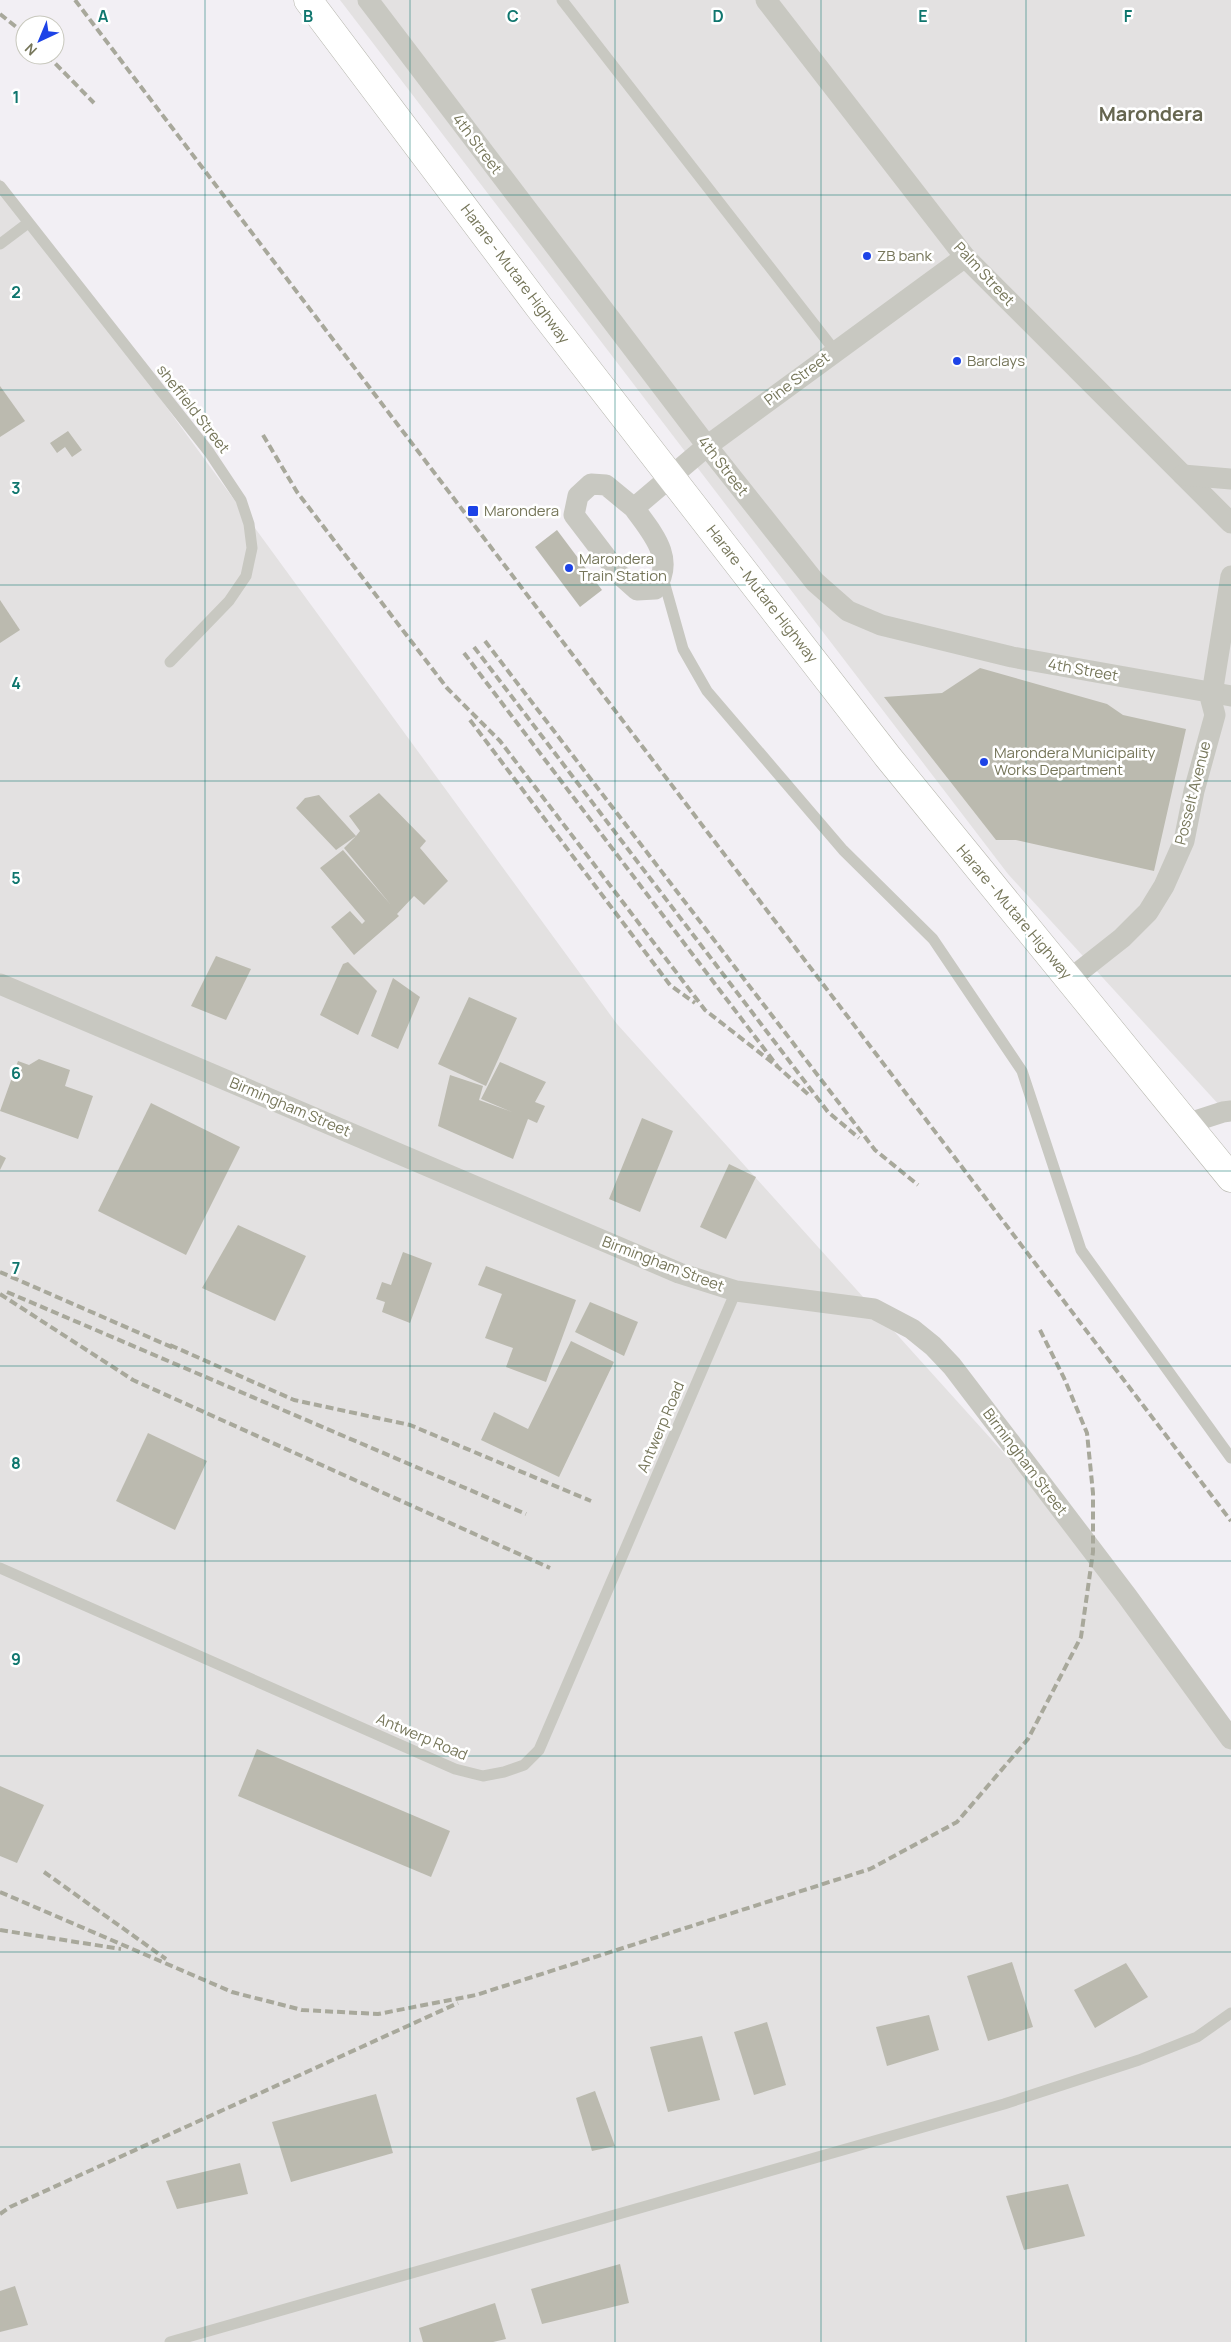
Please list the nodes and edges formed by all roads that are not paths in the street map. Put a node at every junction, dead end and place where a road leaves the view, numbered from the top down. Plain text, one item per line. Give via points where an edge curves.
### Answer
1 (308, 0) edge
2 (562, 0) edge
3 (371, 1) edge
4 (773, 5) edge
5 (0, 186) edge
6 (28, 223) junction
7 (0, 244) edge
8 (965, 257) junction
9 (835, 351) junction
10 (706, 446) junction
11 (670, 475) junction
12 (1183, 475) junction
13 (1231, 479) edge
14 (634, 508) junction
15 (1231, 524) edge
16 (1231, 576) edge
17 (662, 578) junction
18 (170, 662) dead end
19 (1225, 696) edge
20 (1070, 979) junction
21 (0, 984) edge
22 (1231, 1111) edge
23 (1186, 1124) junction
24 (1231, 1178) edge
25 (736, 1292) junction
26 (1231, 1458) edge
27 (0, 1568) edge
28 (1231, 1739) edge
29 (1231, 2013) edge
30 (170, 2342) edge

1 - 11 highway, Harare - Mutare Highway
2 - 9 lane
3 - 10 street, 4th Street
4 - 8 street, Palm Street
5 - 6 lane, sheffield Street
6 - 7 lane
6 - 18 lane, sheffield Street via 209,452 241,500 249,524 252,548 246,576 229,601
8 - 9 street, Pine Street
8 - 12 street, Palm Street
9 - 10 street, Pine Street
10 - 11 street, Pine Street
10 - 19 street, 4th Street via 816,582 848,611 881,625 1012,657
11 - 14 street, Pine Street
11 - 20 highway, Harare - Mutare Highway via 961,849
12 - 13 street
12 - 15 street, Palm Street
14 - 17 street via 654,536 664,558
14 - 17 street via 606,485 590,484 578,496 574,515 619,574 637,590 655,589
16 - 19 street
17 - 26 lane via 683,650 707,691 843,850 933,939 1022,1071 1081,1250
19 - 20 street, Posselt Avenue via 1222,710 1215,715 1184,841 1164,886 1148,912 1122,938
20 - 23 highway, Harare - Mutare Highway
21 - 25 street, Birmingham Street via 671,1270
22 - 23 street
23 - 24 highway, Harare - Mutare Highway
25 - 27 lane, Antwerp Road via 539,1750 524,1765 483,1776 455,1769
25 - 28 street, Birmingham Street via 874,1309 912,1329 933,1346 952,1366
29 - 30 lane via 1197,2037 1156,2054 1004,2104

